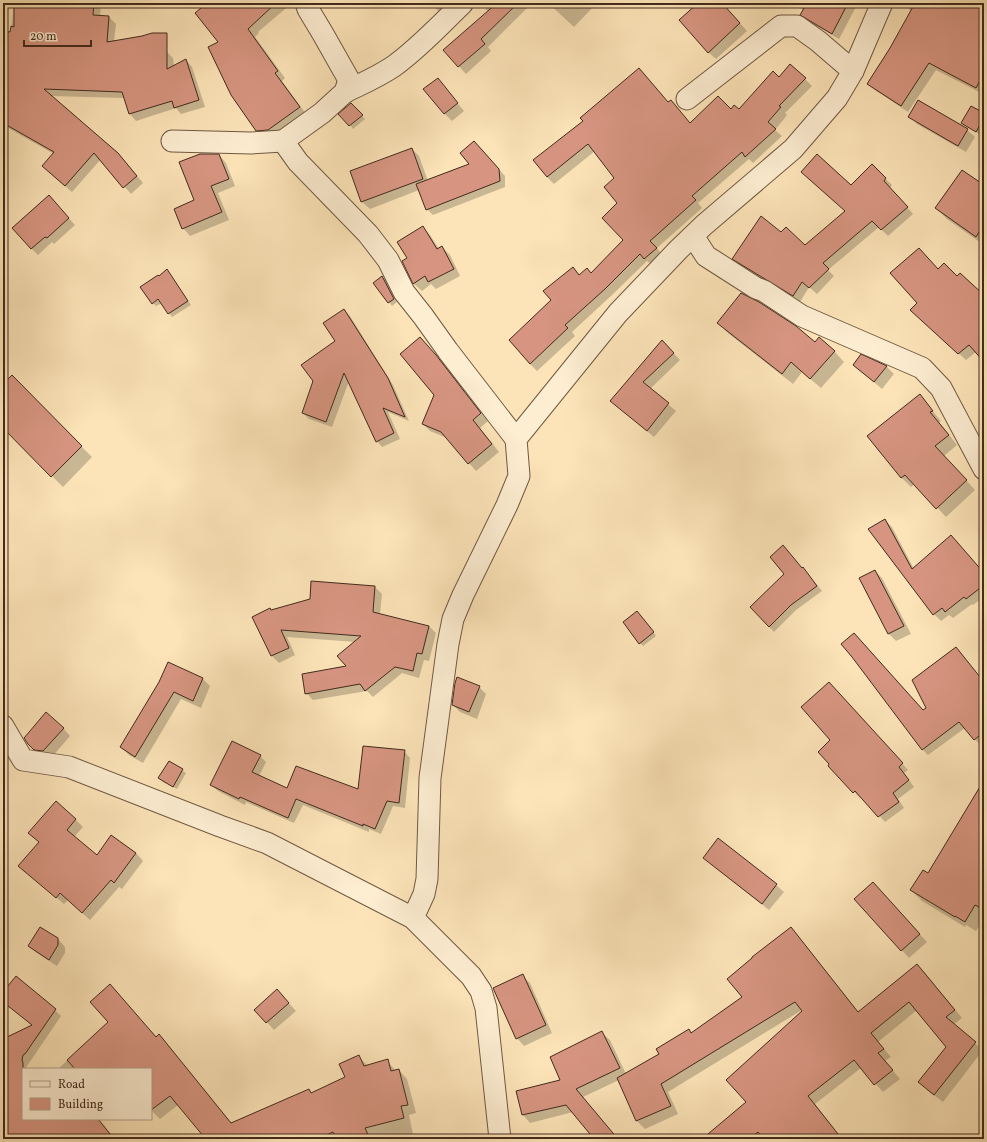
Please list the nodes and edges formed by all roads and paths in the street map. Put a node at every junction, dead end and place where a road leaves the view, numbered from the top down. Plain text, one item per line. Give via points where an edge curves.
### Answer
1 (306, 3) edge
2 (882, 3) edge
3 (462, 4) edge
4 (853, 71) junction
5 (344, 92) junction
6 (687, 99) dead end
7 (172, 141) dead end
8 (283, 141) junction
9 (693, 236) junction
10 (516, 439) junction
11 (984, 469) edge
12 (3, 726) edge
13 (413, 918) junction
14 (500, 1139) edge

1 - 5 street via 349,80
2 - 4 street
3 - 5 street via 393,66 373,79
4 - 6 street via 797,26 781,26
4 - 9 street via 837,98 793,149
5 - 8 street via 322,113
7 - 8 street
8 - 10 street via 298,162 368,234 388,260 404,292
9 - 10 street via 618,313
9 - 11 street via 706,256 802,316 922,368 941,388
10 - 13 street via 519,476 463,595 448,644 430,778 427,879 424,894
12 - 13 street via 23,760 69,767 267,843
13 - 14 street via 471,976 481,991 486,1008

